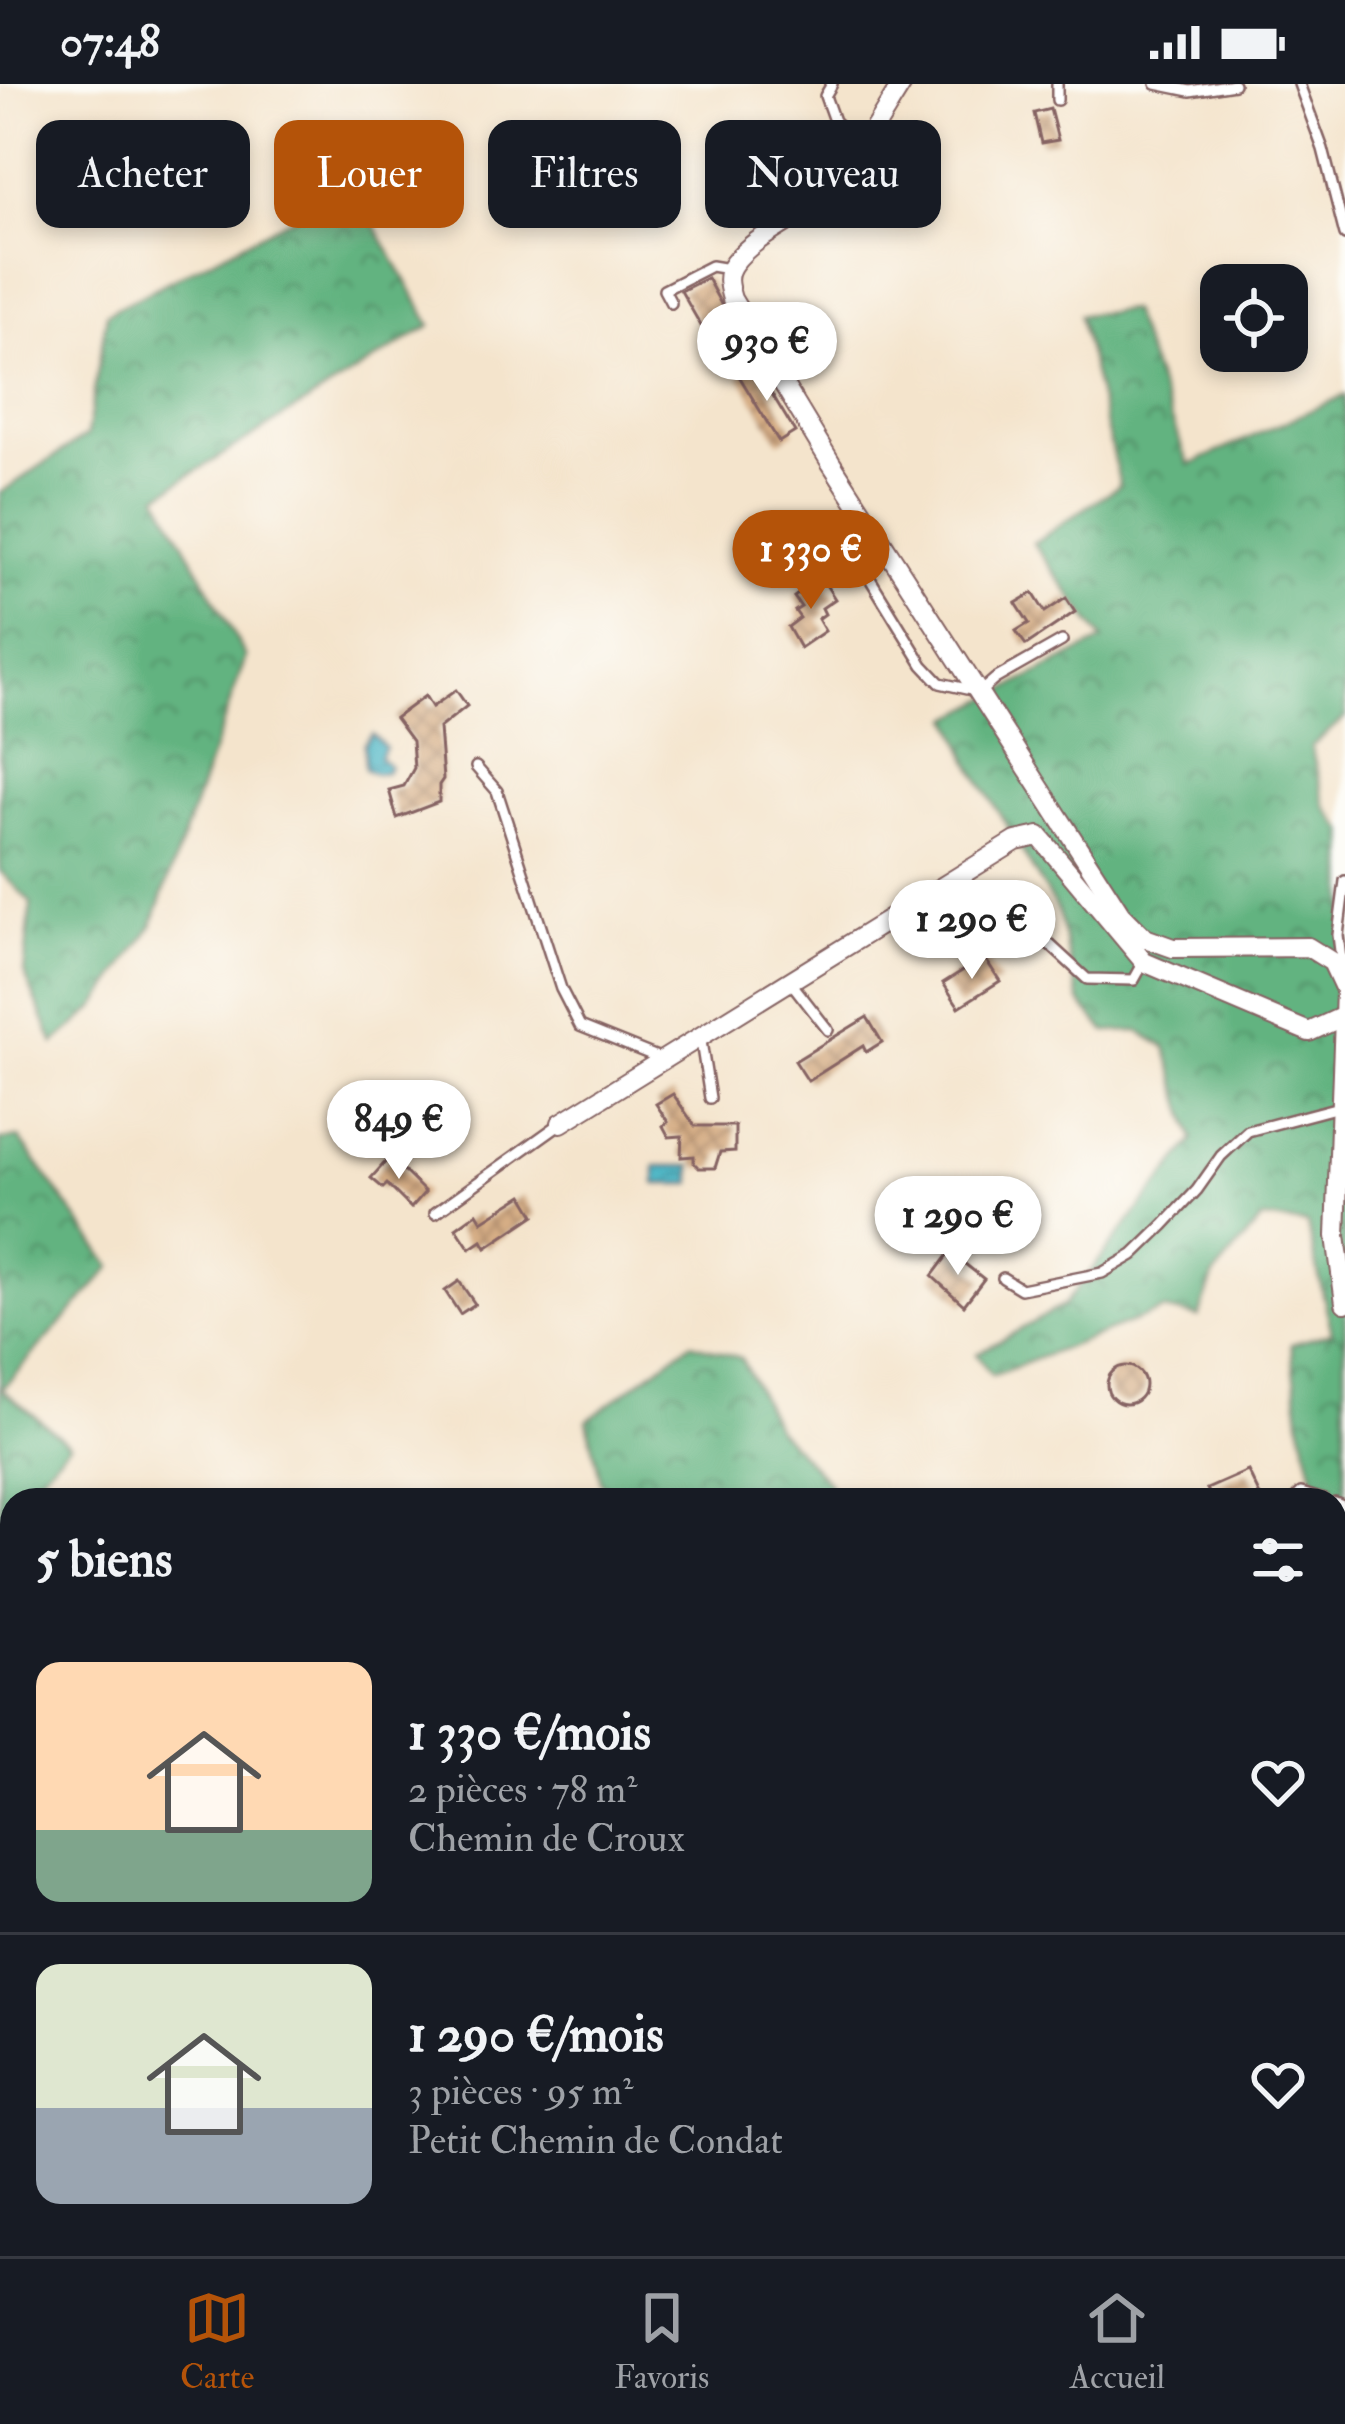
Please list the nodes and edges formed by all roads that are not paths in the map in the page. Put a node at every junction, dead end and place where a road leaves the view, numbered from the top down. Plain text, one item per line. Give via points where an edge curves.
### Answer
1 (832, 84) edge
2 (902, 84) edge
3 (1057, 84) edge
4 (1156, 84) edge
5 (1228, 84) edge
6 (1299, 84) edge
7 (1057, 100) dead end
8 (834, 120) edge
9 (880, 120) edge
10 (778, 228) edge
11 (1345, 236) edge
12 (729, 268) junction
13 (671, 303) dead end
14 (842, 569) dead end
15 (1062, 641) dead end
16 (980, 692) junction
17 (476, 767) dead end
18 (1345, 880) edge
19 (1049, 944) dead end
20 (1144, 962) junction
21 (789, 980) junction
22 (1345, 990) edge
23 (1344, 1016) edge
24 (828, 1030) dead end
25 (700, 1035) junction
26 (662, 1059) junction
27 (710, 1098) dead end
28 (1343, 1107) edge
29 (561, 1123) joint
30 (435, 1213) dead end
31 (1003, 1278) dead end
32 (1345, 1303) edge

1 - 8 lane via 825,96
2 - 9 street
3 - 7 lane
4 - 5 lane via 1190,91
6 - 11 lane
10 - 12 street
12 - 13 lane via 711,266 664,290
12 - 16 street via 732,299
14 - 16 lane via 858,560 940,683
15 - 16 lane
16 - 22 street via 1110,898 1144,938 1173,948 1308,947 1332,962
17 - 26 lane via 497,791 580,1026
18 - 22 lane via 1338,935
19 - 20 lane via 1087,979 1134,980
20 - 21 street via 1040,836 1016,841
20 - 23 street via 1309,1032
21 - 24 lane
21 - 25 street
22 - 23 street
23 - 28 street
25 - 26 street
25 - 27 lane
26 - 29 street
28 - 31 lane via 1248,1131 1164,1225 1102,1273 1021,1289
28 - 32 street via 1336,1236
29 - 30 lane

